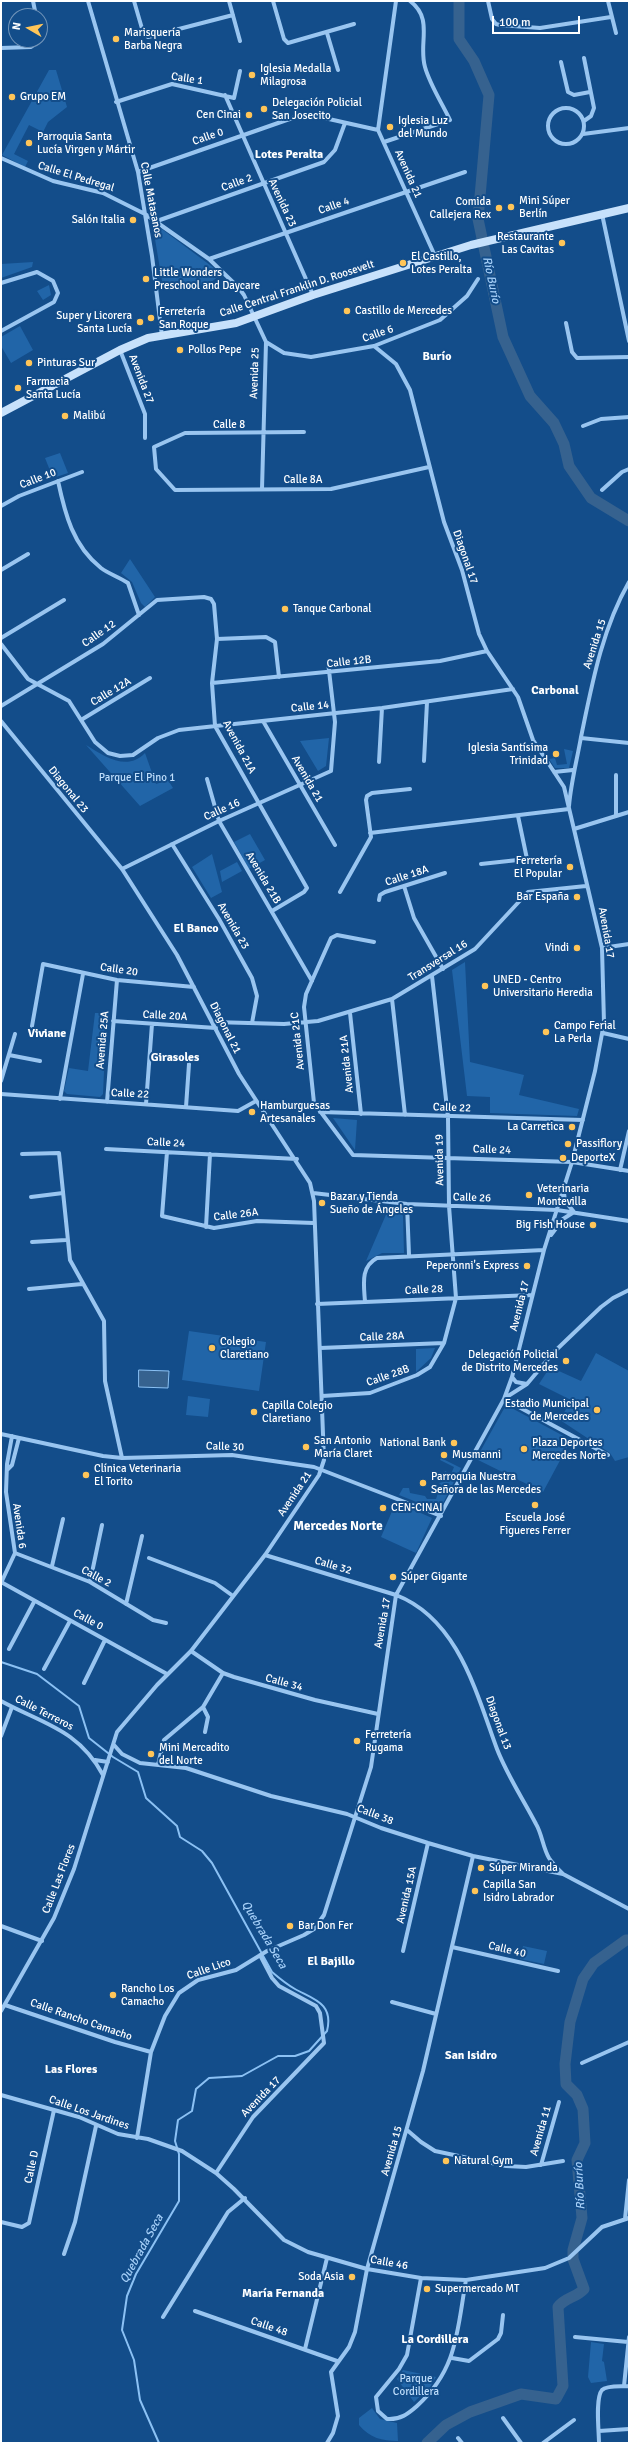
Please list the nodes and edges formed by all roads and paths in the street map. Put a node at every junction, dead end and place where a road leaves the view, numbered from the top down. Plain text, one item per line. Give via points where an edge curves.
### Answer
1 (88, 1) edge
2 (134, 1) edge
3 (229, 1) edge
4 (275, 1) edge
5 (396, 1) edge
6 (410, 1) edge
7 (488, 1) edge
8 (608, 1) edge
9 (233, 15) junction
10 (611, 17) junction
11 (354, 24) dead end
12 (327, 33) junction
13 (616, 33) dead end
14 (240, 41) dead end
15 (584, 58) dead end
16 (561, 62) dead end
17 (338, 70) dead end
18 (240, 71) dead end
19 (590, 92) junction
20 (225, 95) junction
21 (116, 102) junction
22 (584, 121) junction
23 (345, 123) junction
24 (629, 128) edge
25 (378, 130) junction
26 (583, 134) junction
27 (242, 135) junction
28 (384, 142) junction
29 (1, 158) edge
30 (138, 172) junction
31 (465, 172) dead end
32 (262, 184) junction
33 (406, 191) junction
34 (629, 208) edge
35 (145, 214) junction
36 (602, 214) junction
37 (157, 221) junction
38 (285, 232) junction
39 (435, 256) junction
40 (209, 259) junction
41 (478, 279) dead end
42 (1, 283) edge
43 (313, 295) junction
44 (253, 317) junction
45 (566, 323) dead end
46 (1, 331) edge
47 (162, 336) junction
48 (629, 341) edge
49 (266, 342) junction
50 (374, 346) junction
51 (120, 350) junction
52 (629, 357) edge
53 (1, 413) edge
54 (629, 417) edge
55 (583, 426) dead end
56 (304, 432) dead end
57 (262, 434) junction
58 (145, 438) dead end
59 (429, 467) junction
60 (629, 468) edge
61 (82, 472) dead end
62 (58, 481) junction
63 (262, 489) junction
64 (175, 490) joint
65 (602, 490) dead end
66 (1, 506) edge
67 (28, 554) dead end
68 (1, 570) edge
69 (629, 582) edge
70 (211, 599) joint
71 (64, 600) dead end
72 (139, 615) junction
73 (1, 638) edge
74 (217, 639) junction
75 (1, 644) edge
76 (487, 651) junction
77 (328, 662) dead end
78 (329, 673) junction
79 (279, 677) junction
80 (150, 678) dead end
81 (212, 683) junction
82 (36, 685) junction
83 (513, 689) junction
84 (427, 702) junction
85 (1, 706) edge
86 (382, 708) junction
87 (334, 714) junction
88 (81, 720) junction
89 (1, 721) edge
90 (263, 721) junction
91 (215, 726) junction
92 (581, 738) junction
93 (629, 743) edge
94 (424, 761) dead end
95 (379, 762) dead end
96 (573, 770) junction
97 (554, 772) junction
98 (616, 775) dead end
99 (207, 779) dead end
100 (300, 785) junction
101 (410, 789) dead end
102 (260, 804) junction
103 (569, 809) junction
104 (629, 812) edge
105 (518, 816) junction
106 (616, 816) junction
107 (219, 821) junction
108 (574, 829) junction
109 (370, 833) junction
110 (172, 844) junction
111 (335, 845) dead end
112 (481, 864) dead end
113 (122, 869) junction
114 (445, 873) dead end
115 (404, 886) junction
116 (586, 886) junction
117 (340, 892) dead end
118 (379, 900) dead end
119 (272, 911) junction
120 (374, 942) dead end
121 (629, 944) edge
122 (602, 948) junction
123 (443, 969) junction
124 (83, 974) junction
125 (432, 976) junction
126 (117, 980) junction
127 (312, 981) junction
128 (194, 987) junction
129 (392, 1000) junction
130 (350, 1013) junction
131 (113, 1021) junction
132 (213, 1022) junction
133 (305, 1022) junction
134 (252, 1023) junction
135 (152, 1024) junction
136 (32, 1026) dead end
137 (216, 1028) junction
138 (603, 1033) junction
139 (15, 1034) dead end
140 (629, 1039) edge
141 (9, 1055) junction
142 (40, 1062) dead end
143 (189, 1064) dead end
144 (1, 1081) edge
145 (1, 1094) edge
146 (60, 1099) junction
147 (107, 1102) junction
148 (256, 1102) junction
149 (146, 1104) junction
150 (186, 1107) junction
151 (320, 1112) junction
152 (361, 1114) junction
153 (405, 1115) junction
154 (448, 1117) junction
155 (583, 1120) junction
156 (629, 1131) edge
157 (106, 1149) dead end
158 (167, 1152) junction
159 (22, 1154) dead end
160 (210, 1154) junction
161 (353, 1155) joint
162 (448, 1157) junction
163 (297, 1159) junction
164 (572, 1162) junction
165 (620, 1170) junction
166 (629, 1171) edge
167 (565, 1186) junction
168 (63, 1193) junction
169 (313, 1193) junction
170 (31, 1197) dead end
171 (407, 1204) junction
172 (449, 1206) junction
173 (557, 1210) junction
174 (574, 1212) junction
175 (629, 1221) edge
176 (314, 1223) junction
177 (206, 1227) junction
178 (66, 1240) junction
179 (548, 1240) junction
180 (32, 1242) dead end
181 (544, 1250) junction
182 (452, 1254) junction
183 (409, 1255) junction
184 (82, 1284) junction
185 (29, 1289) dead end
186 (629, 1290) edge
187 (532, 1295) junction
188 (456, 1298) junction
189 (365, 1302) junction
190 (317, 1304) junction
191 (444, 1343) junction
192 (320, 1348) junction
193 (512, 1377) junction
194 (526, 1384) junction
195 (322, 1396) junction
196 (504, 1399) junction
197 (1, 1434) edge
198 (12, 1436) junction
199 (18, 1438) junction
200 (608, 1455) dead end
201 (122, 1458) junction
202 (322, 1469) junction
203 (7, 1470) junction
204 (441, 1516) junction
205 (62, 1520) dead end
206 (102, 1525) dead end
207 (142, 1536) dead end
208 (15, 1553) junction
209 (265, 1555) junction
210 (149, 1558) dead end
211 (52, 1566) junction
212 (1, 1582) edge
213 (90, 1582) junction
214 (396, 1595) junction
215 (233, 1596) junction
216 (34, 1602) junction
217 (126, 1604) junction
218 (70, 1621) junction
219 (166, 1623) dead end
220 (105, 1640) junction
221 (9, 1649) dead end
222 (191, 1651) junction
223 (44, 1668) dead end
224 (223, 1673) junction
225 (166, 1674) junction
226 (84, 1683) dead end
227 (1, 1701) edge
228 (12, 1707) junction
229 (203, 1707) junction
230 (378, 1714) junction
231 (204, 1732) dead end
232 (1, 1736) edge
233 (113, 1747) junction
234 (95, 1760) junction
235 (108, 1760) junction
236 (158, 1765) junction
237 (103, 1775) junction
238 (355, 1818) junction
239 (428, 1843) junction
240 (473, 1856) junction
241 (563, 1874) junction
242 (629, 1909) edge
243 (1, 1926) edge
244 (42, 1941) junction
245 (452, 1947) junction
246 (267, 1951) joint
247 (403, 1951) dead end
248 (260, 1955) junction
249 (558, 1971) dead end
250 (392, 2002) dead end
251 (5, 2005) junction
252 (1, 2011) edge
253 (436, 2014) junction
254 (629, 2042) edge
255 (151, 2052) junction
256 (582, 2063) dead end
257 (1, 2095) edge
258 (559, 2102) dead end
259 (54, 2110) junction
260 (96, 2126) junction
261 (407, 2130) junction
262 (137, 2138) junction
263 (170, 2146) joint
264 (563, 2161) dead end
265 (541, 2165) junction
266 (216, 2173) junction
267 (629, 2180) edge
268 (245, 2198) junction
269 (627, 2218) edge
270 (1, 2222) edge
271 (64, 2254) dead end
272 (327, 2258) junction
273 (367, 2269) junction
274 (421, 2278) junction
275 (466, 2280) junction
276 (196, 2310) dead end
277 (504, 2315) dead end
278 (163, 2317) dead end
279 (575, 2337) dead end
280 (629, 2337) edge
281 (628, 2342) edge
282 (305, 2349) junction
283 (452, 2358) junction
284 (337, 2361) junction
285 (624, 2386) junction
286 (629, 2386) edge
287 (502, 2418) dead end
288 (574, 2420) dead end
289 (629, 2429) edge
290 (599, 2431) junction
291 (554, 2436) junction
292 (458, 2438) dead end
293 (327, 2443) edge
294 (462, 2443) edge
295 (521, 2443) edge
296 (543, 2443) edge
297 (555, 2443) edge
298 (599, 2443) edge

1 - 21 street, Calle Matasanos
2 - 9 street via 143,32 148,38
3 - 9 street
4 - 12 street via 286,42 292,44
5 - 25 street
6 - 28 street via 418,9 425,24 423,56 426,71 450,120
7 - 10 street via 492,19 500,25 540,28
8 - 10 street
9 - 14 street
10 - 13 street
11 - 12 street
12 - 17 street
15 - 19 street
16 - 19 street via 568,92 574,96
18 - 20 street, Calle 1 via 234,98
19 - 22 street via 594,108 591,116
20 - 21 street, Calle 1 via 172,84
20 - 27 street, Avenida 23
21 - 30 street, Calle Matasanos
22 - 26 street
22 - 26 street via 581,115 569,108 556,111 548,122 550,136 561,144 575,143
23 - 25 street, Calle 0
23 - 27 street, Calle 0 via 305,114
23 - 32 street, Calle 2 via 335,150 324,162
24 - 26 street
25 - 28 street, Avenida 21
27 - 30 street, Calle 0
27 - 32 street, Avenida 23
28 - 33 street, Avenida 21
29 - 35 street, Calle El Pedregal via 53,181 104,193
30 - 35 street, Calle Matasanos
31 - 33 street, Calle 4
32 - 37 street, Calle 2
32 - 38 street, Avenida 23
33 - 38 street, Calle 4
33 - 39 street, Avenida 21
34 - 36 main road
35 - 37 street, Avenida 25
35 - 47 street, Calle Matasanos
36 - 39 main road, Calle Central Franklin D. Roosevelt via 492,239
36 - 48 street
37 - 40 street, Avenida 25
38 - 40 street, Calle 4
38 - 43 street, Avenida 23
39 - 43 main road, Calle Central Franklin D. Roosevelt
40 - 44 street, Avenida 25 via 238,287
41 - 50 street, Calle 6 via 467,296 440,320
42 - 46 street via 31,273 43,274 57,287 56,298
43 - 44 main road, Calle Central Franklin D. Roosevelt
44 - 47 main road, Calle Central Franklin D. Roosevelt via 236,323
44 - 49 street, Avenida 25
45 - 52 street via 572,352 577,358
47 - 51 main road, Calle Central Franklin D. Roosevelt via 148,338
49 - 50 street, Calle 6 via 284,353 311,357
49 - 57 street, Avenida 25
50 - 59 street, Diagonal 17 via 396,364 410,390
51 - 53 main road, Calle Central Franklin D. Roosevelt
51 - 58 street, Avenida 27 via 144,414
54 - 55 street via 601,419
56 - 57 street, Calle 8
57 - 63 street, Avenida 25
57 - 64 street, Calle 8 via 185,434 156,445 153,449 156,469
59 - 63 street, Calle 8A via 331,489
59 - 76 street, Diagonal 17 via 445,526 462,570 479,634
60 - 65 street
61 - 62 street, Calle 10
62 - 66 street, Calle 10
62 - 72 street via 66,517 77,539 95,563 128,583
63 - 64 street, Calle 8A
67 - 68 street
69 - 92 street, Avenida 15 via 620,597 596,666
70 - 72 street, Calle 12 via 204,597 157,600
70 - 74 street, Avenida 21A via 214,604
71 - 73 street
72 - 82 street, Calle 12 via 103,644
74 - 79 street via 272,639 275,642
74 - 81 street, Avenida 21A
75 - 82 street via 28,679
76 - 78 street, Calle 12B via 440,662
76 - 83 street, Diagonal 17
77 - 78 street
78 - 79 street, Calle 12B
78 - 87 street
79 - 81 street, Calle 12B
80 - 88 street, Calle 12A
81 - 91 street, Avenida 21A
82 - 85 street, Calle 12
82 - 88 street via 69,701
83 - 84 street, Calle 14
83 - 97 street, Diagonal 17 via 522,705 533,740
84 - 86 street, Calle 14
84 - 94 street
86 - 87 street, Calle 14
86 - 95 street
87 - 90 street, Calle 14
87 - 100 street, Calle 16 via 331,771
88 - 91 street, Calle 14 via 102,749 114,755 133,755 169,733
89 - 113 street, Diagonal 23
90 - 91 street, Calle 14
90 - 100 street, Avenida 21
91 - 102 street, Avenida 21A
92 - 93 street
92 - 96 street, Avenida 15
96 - 97 street
96 - 103 street, Avenida 15
97 - 103 street, Avenida 17 via 564,787
98 - 106 street
99 - 107 street, Avenida 21B
100 - 102 street, Calle 16
100 - 111 street, Avenida 21
101 - 109 street via 372,793 367,796
102 - 107 street, Calle 16
102 - 119 street, Avenida 21A via 306,888 304,892
103 - 105 street
103 - 108 street, Avenida 17
104 - 106 street
105 - 109 street
105 - 112 street via 527,859
106 - 108 street
107 - 110 street, Calle 16
107 - 119 street, Avenida 21B
108 - 116 street, Avenida 17
109 - 117 street via 371,837
110 - 113 street, Calle 16
110 - 134 street, Avenida 23 via 252,978 256,996
113 - 128 street, Diagonal 21 via 177,955
114 - 115 street, Calle 18A
115 - 118 street, Calle 18A via 385,892 380,895
115 - 123 street via 414,918
116 - 122 street, Avenida 17
116 - 123 street, Transversal 16 via 528,892 475,949
119 - 127 street, Avenida 21B
120 - 127 street, Avenida 21C via 337,935 331,938
121 - 122 street
122 - 138 street, Avenida 17
123 - 125 street, Transversal 16
124 - 126 street, Calle 20
124 - 136 street, Calle 20 via 43,964
124 - 146 street
125 - 129 street, Transversal 16
125 - 154 street, Avenida 19
126 - 128 street, Calle 20
126 - 131 street, Avenida 25A
127 - 133 street, Avenida 21C via 306,994
128 - 132 street, Diagonal 21
129 - 130 street, Transversal 16
129 - 153 street
130 - 133 street, Transversal 16
130 - 152 street, Avenida 21A
131 - 135 street, Calle 20A
131 - 147 street, Avenida 25A
132 - 134 street
132 - 137 street, Diagonal 21
133 - 134 street
133 - 151 street, Avenida 21C via 314,1103
135 - 137 street, Calle 20A
135 - 149 street
137 - 148 street, Diagonal 21
138 - 140 street
138 - 155 street, Avenida 17
139 - 141 street
141 - 142 street
141 - 144 street
143 - 150 street
145 - 146 street, Calle 22
146 - 147 street, Calle 22
147 - 149 street, Calle 22
148 - 150 street, Calle 22 via 238,1111
148 - 163 street, Diagonal 21
149 - 150 street, Calle 22
151 - 152 street, Calle 22
151 - 161 street, Avenida 21C
152 - 153 street, Calle 22
153 - 154 street, Calle 22
154 - 155 street, Calle 22
154 - 162 street, Avenida 19
155 - 164 street, Avenida 17
156 - 165 street
157 - 158 street, Calle 24
158 - 160 street, Calle 24
158 - 177 street, Calle 26A via 162,1216
159 - 168 street via 59,1153
160 - 163 street, Calle 24
160 - 177 street
161 - 162 street, Calle 24
162 - 164 street, Calle 24
162 - 172 street, Avenida 19
163 - 169 street, Diagonal 21
164 - 165 street, Calle 24
164 - 167 street, Avenida 17
165 - 166 street, Calle 24
167 - 173 street, Avenida 17
167 - 174 street via 565,1201
168 - 170 street
168 - 178 street
169 - 171 street, Calle 26
169 - 176 street, Avenida 21
171 - 172 street, Calle 26
171 - 183 street
172 - 173 street, Calle 26
172 - 182 street, Avenida 19
173 - 174 street, Calle 26
173 - 179 street, Avenida 17
174 - 175 street, Calle 26
174 - 179 street via 558,1224
176 - 177 street, Calle 26A via 257,1221 242,1222 221,1229
176 - 190 street, Avenida 21
178 - 180 street
178 - 184 street via 70,1260
179 - 181 street, Avenida 17
181 - 182 street
181 - 187 street, Avenida 17
182 - 183 street
182 - 188 street, Avenida 19
183 - 189 street via 386,1256 371,1261 364,1272
184 - 185 street
184 - 201 street via 104,1321 105,1381
186 - 194 street via 613,1298 590,1317
187 - 188 street, Calle 28
187 - 193 street, Avenida 17
188 - 189 street, Calle 28
188 - 191 street, Avenida 19
189 - 190 street, Calle 28
190 - 192 street, Avenida 21
191 - 192 street, Calle 28A
191 - 195 street, Calle 28B via 430,1367 417,1375 370,1393
192 - 195 street, Avenida 21
193 - 194 street via 516,1382
193 - 196 street, Avenida 17
194 - 196 street
195 - 202 street, Avenida 21
196 - 200 street
196 - 204 street, Avenida 17
197 - 198 street, Calle 30
198 - 199 street, Calle 30
198 - 203 street, Avenida 6
199 - 201 street, Calle 30
199 - 203 street, Avenida 6 via 12,1465
201 - 202 street, Calle 30 via 232,1455
202 - 204 street, Calle 30
202 - 209 street, Avenida 21
203 - 208 street, Avenida 6 via 6,1492
204 - 214 street, Avenida 17
205 - 211 street
206 - 213 street
207 - 217 street
208 - 211 street, Calle 2
208 - 212 street, Avenida 6
209 - 214 street, Calle 32
209 - 215 street, Avenida 21
210 - 215 street via 215,1583
211 - 213 street, Calle 2
212 - 216 street, Calle 0
213 - 217 street, Calle 2
214 - 230 street, Avenida 17
214 - 241 street, Diagonal 13 via 412,1601 432,1617 466,1668 481,1701 497,1750 537,1825 549,1857
215 - 222 street, Avenida 21
216 - 218 street, Calle 0
216 - 221 street
217 - 219 street, Calle 2 via 153,1620
218 - 220 street, Calle 0
218 - 223 street
220 - 225 street, Calle 0
220 - 226 street
222 - 224 street, Calle 34
222 - 225 street, Avenida 21
224 - 229 street
224 - 230 street, Calle 34 via 282,1692
225 - 233 street, Avenida 21 via 122,1726
227 - 228 street, Calle Terreros
228 - 232 street
228 - 234 street, Calle Terreros via 69,1734
229 - 231 street via 208,1717
229 - 236 street via 164,1740
230 - 238 street, Avenida 17 via 372,1768
233 - 235 street, Calle Las Flores
233 - 236 street, Calle 38 via 140,1763
234 - 235 street
234 - 237 street, Calle Terreros
235 - 237 street, Calle Las Flores
236 - 238 street, Calle 38 via 186,1768 264,1794
237 - 244 street, Calle Las Flores via 74,1869
238 - 239 street, Calle 38
238 - 246 street, Avenida 17 via 330,1902 319,1924 304,1935
239 - 240 street, Calle 38
239 - 247 street, Avenida 15A
240 - 241 street, Calle 38
240 - 245 street, Avenida 15
241 - 242 street, Calle 38
243 - 244 street
244 - 251 street, Calle Las Flores
245 - 249 street, Calle 40
245 - 253 street, Avenida 15
246 - 248 street, Calle Lico
248 - 255 street, Calle Lico via 236,1970 215,1974 186,1986 165,2016
248 - 266 street, Avenida 17 via 279,1986 316,2006 320,2012 324,2043 253,2117
250 - 253 street
251 - 252 street, Calle Las Flores
251 - 255 street, Calle Rancho Camacho
253 - 261 street, Avenida 15
254 - 256 street
255 - 262 street, Calle Lico
257 - 259 street, Calle Los Jardines
258 - 265 street, Avenida 11
259 - 260 street, Calle Los Jardines via 79,2117
259 - 270 street, Calle D via 26,2226
260 - 262 street, Calle Los Jardines
260 - 271 street
261 - 265 street via 435,2151 506,2166
261 - 273 street, Avenida 15
262 - 263 street, Calle Los Jardines
263 - 266 street, Calle 46
264 - 265 street
266 - 268 street, Calle 46
267 - 269 street
268 - 272 street, Calle 46 via 284,2240
268 - 278 street via 228,2212
269 - 275 street, Calle 46 via 602,2227 569,2258 545,2268
272 - 273 street, Calle 46
272 - 282 street
273 - 274 street, Calle 46
273 - 284 street, Avenida 15 via 355,2332 349,2346
274 - 275 street, Calle 46
274 - 283 street via 407,2355 376,2398 378,2411 388,2419 402,2417 428,2396
275 - 283 street
276 - 282 street, Calle 48
277 - 283 street via 498,2339 469,2361
279 - 281 street
280 - 281 street
281 - 285 street
282 - 284 street, Calle 48
284 - 293 street, Avenida 15 via 330,2376 338,2416
285 - 286 street
285 - 290 street via 602,2390 598,2399
287 - 295 street
288 - 291 street
289 - 290 street
290 - 298 street
291 - 296 street
291 - 297 street
292 - 294 street

